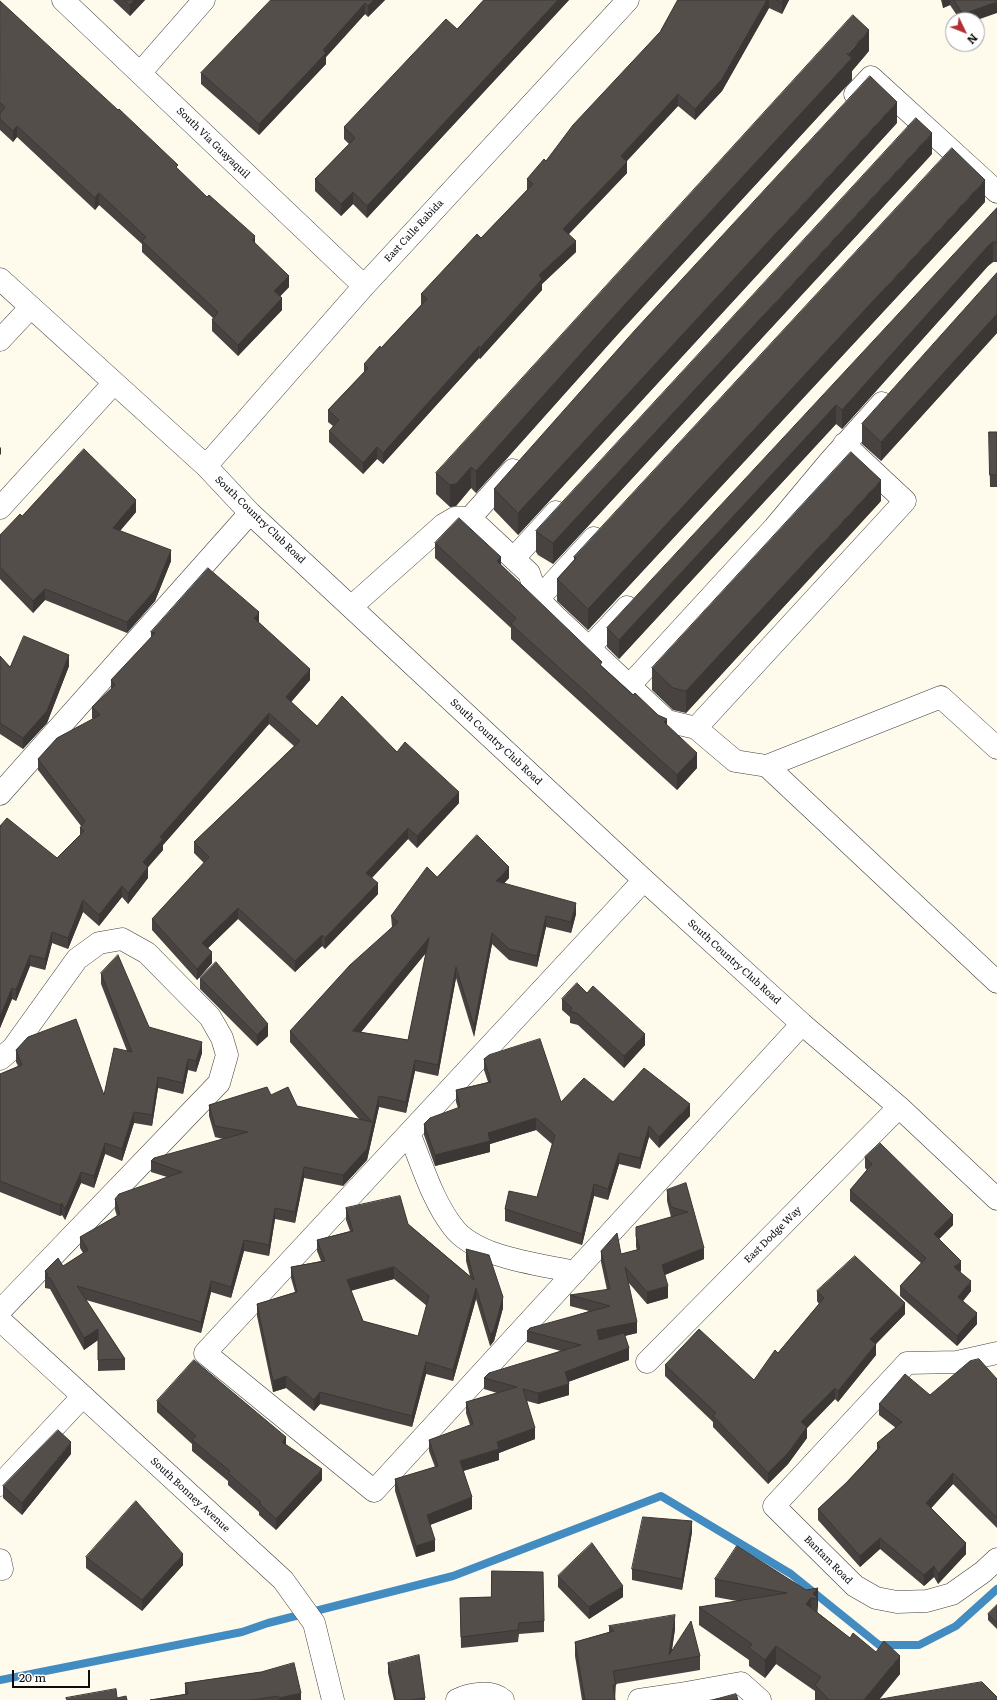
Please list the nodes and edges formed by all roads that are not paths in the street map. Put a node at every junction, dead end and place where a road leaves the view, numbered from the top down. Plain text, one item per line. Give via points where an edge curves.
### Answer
1 (63, 0) edge
2 (204, 0) edge
3 (628, 0) edge
4 (140, 73) junction
5 (839, 112) edge
6 (997, 192) edge
7 (0, 279) edge
8 (364, 286) junction
9 (30, 308) junction
10 (0, 340) edge
11 (113, 384) junction
12 (897, 386) edge
13 (844, 444) junction
14 (528, 454) edge
15 (206, 466) junction
16 (568, 500) edge
17 (0, 508) edge
18 (250, 513) junction
19 (470, 518) junction
20 (608, 523) edge
21 (514, 558) junction
22 (643, 590) edge
23 (538, 599) junction
24 (351, 608) junction
25 (589, 648) junction
26 (630, 686) junction
27 (696, 728) junction
28 (997, 748) edge
29 (767, 766) junction
30 (0, 794) edge
31 (644, 880) junction
32 (997, 982) edge
33 (802, 1024) junction
34 (0, 1059) edge
35 (899, 1107) junction
36 (409, 1133) junction
37 (997, 1199) edge
38 (575, 1272) junction
39 (0, 1311) edge
40 (0, 1320) edge
41 (997, 1353) edge
42 (647, 1362) dead end
43 (83, 1396) junction
44 (0, 1485) edge
45 (997, 1559) edge
46 (681, 1697) edge
47 (333, 1700) edge
48 (457, 1700) edge
49 (503, 1700) edge
50 (639, 1700) edge
51 (760, 1700) edge

1 - 4 street, South Via Guayaquil
2 - 4 street
3 - 8 street, East Calle Rabida
4 - 8 street, South Via Guayaquil
5 - 6 street via 871,77 912,126 946,157
7 - 9 street, South Country Club Road
8 - 15 street, East Calle Rabida
9 - 10 street
9 - 11 street, South Country Club Road
11 - 15 street, South Country Club Road
11 - 17 street
12 - 13 street
13 - 26 street via 774,528
13 - 27 street via 905,501
14 - 19 street
15 - 18 street, South Country Club Road
16 - 21 street
18 - 24 street, South Country Club Road
18 - 30 street
19 - 21 street
19 - 24 street via 455,518 443,525
20 - 23 street
21 - 23 street via 529,573
22 - 25 street
23 - 25 street
24 - 31 street, South Country Club Road
25 - 26 street
26 - 27 street via 667,721
27 - 29 street via 735,761
28 - 29 street via 942,697
29 - 32 street
31 - 33 street, South Country Club Road
31 - 36 street
33 - 35 street, South Country Club Road
33 - 38 street
34 - 39 street via 13,1048 77,959 99,943 122,939 147,953 210,1017 222,1038 227,1056 219,1083
35 - 37 street, South Country Club Road
35 - 42 street, East Dodge Way
36 - 38 street via 434,1195 454,1229 486,1250 509,1258
36 - 38 street via 205,1352 374,1491
40 - 43 street, South Bonney Avenue
41 - 45 street, Bantam Road via 958,1362 907,1363 774,1506 855,1586 876,1598 897,1602 927,1601 952,1594
43 - 44 street
43 - 47 street, South Bonney Avenue via 283,1580 314,1623
46 - 50 street
46 - 51 street via 741,1683
48 - 49 street via 464,1696 491,1693

